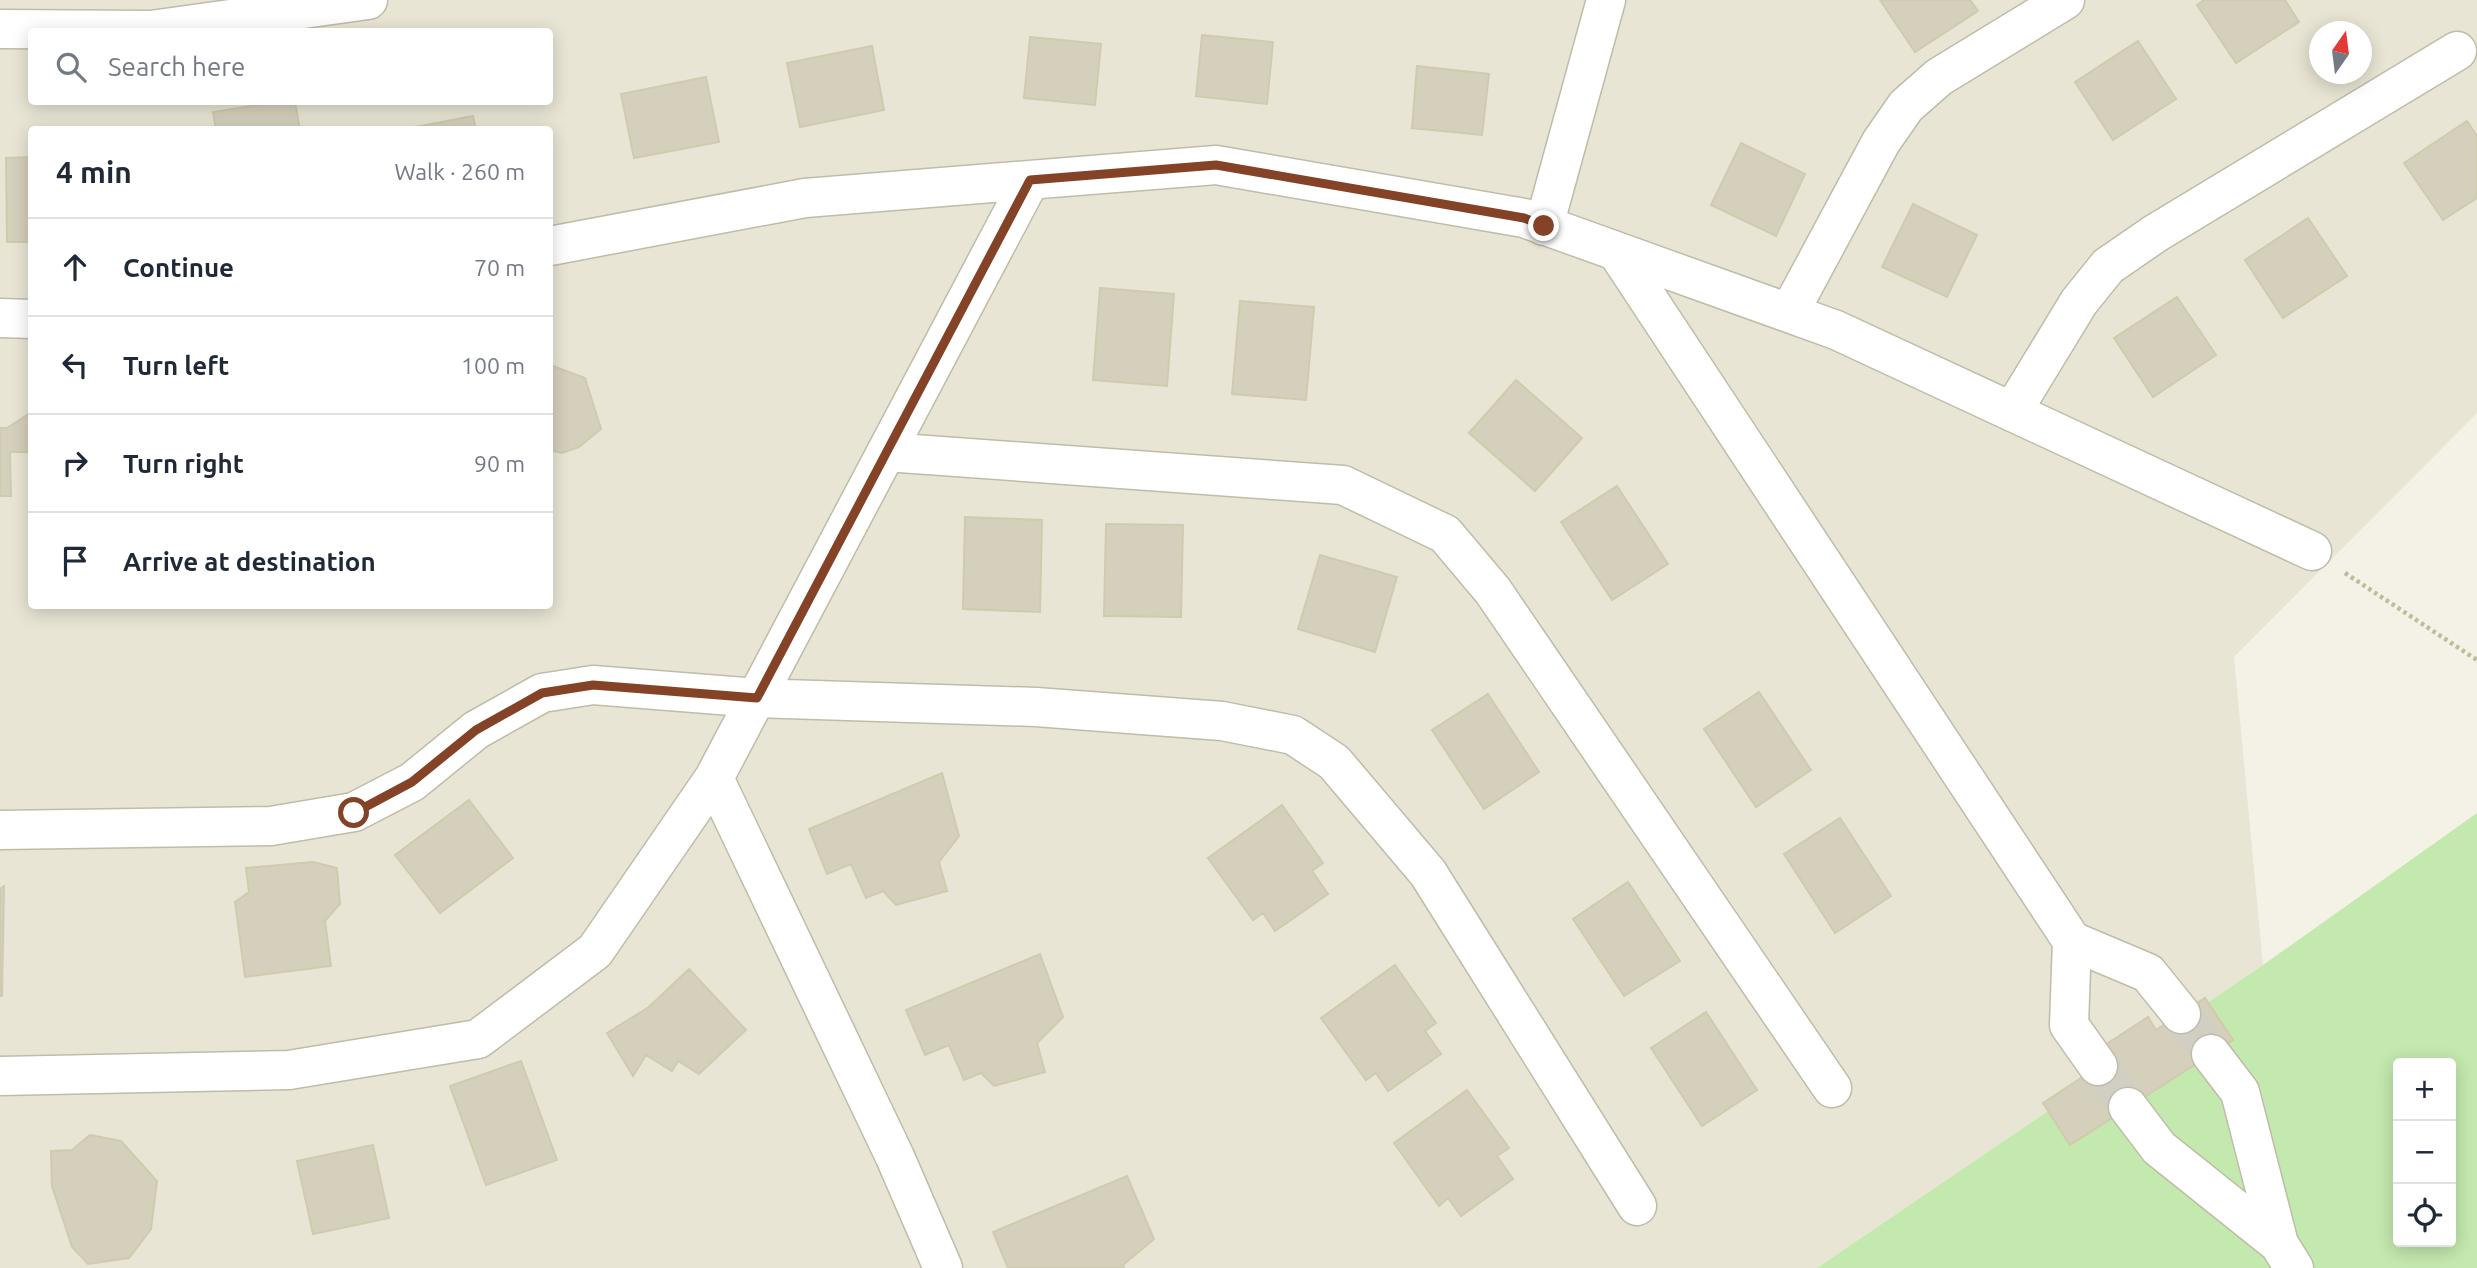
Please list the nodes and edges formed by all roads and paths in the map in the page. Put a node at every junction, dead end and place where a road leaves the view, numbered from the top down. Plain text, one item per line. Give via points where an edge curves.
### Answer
1 (368, 0) edge
2 (1606, 0) edge
3 (2065, 0) edge
4 (230, 10) edge
5 (159, 28) edge
6 (0, 29) edge
7 (28, 29) edge
8 (2457, 51) dead end
9 (1030, 180) junction
10 (1544, 226) junction
11 (553, 245) edge
12 (1617, 252) junction
13 (1789, 313) junction
14 (0, 318) edge
15 (28, 318) edge
16 (2012, 412) junction
17 (886, 452) junction
18 (2312, 551) joint
19 (2477, 660) edge
20 (757, 698) junction
21 (714, 778) junction
22 (0, 830) edge
23 (2072, 941) junction
24 (2180, 1014) tunnel mouth
25 (2211, 1054) tunnel mouth
26 (2098, 1066) tunnel mouth
27 (0, 1076) edge
28 (1832, 1088) dead end
29 (2128, 1107) tunnel mouth
30 (1637, 1206) dead end
31 (2286, 1256) edge
32 (943, 1268) edge

1 - 4 street
2 - 10 street
3 - 13 street via 1939,77 1906,106 1881,142
4 - 5 street
6 - 7 street
8 - 16 street via 2108,266 2079,302
9 - 10 street via 1216,165 1524,218
9 - 11 street via 804,198
9 - 17 street
10 - 12 street
12 - 13 street
12 - 23 street
13 - 16 street via 1836,330
14 - 15 street
16 - 18 street
17 - 20 street
17 - 28 street via 1343,485 1445,534 1493,591
18 - 19 path
20 - 21 street
20 - 22 street via 593,685 542,693 476,730 412,782 354,813 271,826
20 - 30 street via 1049,708 1222,721 1293,735 1335,762 1429,873
21 - 27 street via 595,951 478,1039 289,1070
21 - 32 street via 895,1157
23 - 24 street via 2147,973
23 - 26 street via 2069,1025
25 - 31 street via 2239,1092
29 - 31 street via 2159,1149

